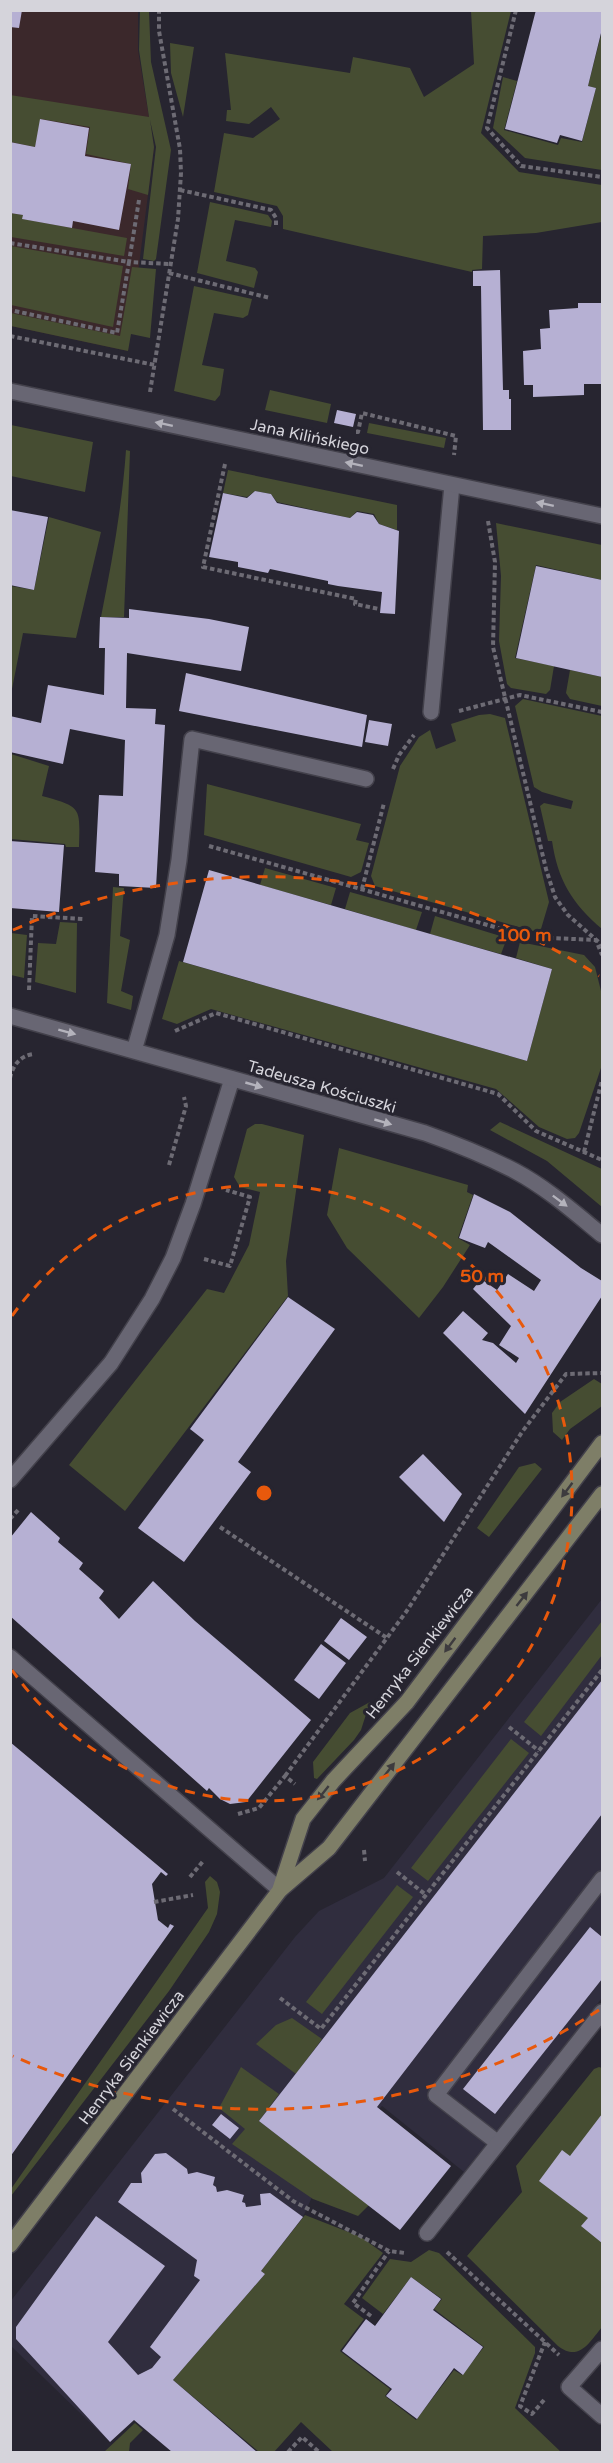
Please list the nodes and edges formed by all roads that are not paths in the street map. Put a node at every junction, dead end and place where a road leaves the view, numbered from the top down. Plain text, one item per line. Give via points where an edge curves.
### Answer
1 (10, 391) edge
2 (452, 485) junction
3 (603, 516) edge
4 (431, 712) dead end
5 (366, 779) dead end
6 (10, 1016) edge
7 (134, 1051) junction
8 (232, 1079) junction
9 (603, 1235) edge
10 (603, 1443) edge
11 (10, 1480) edge
12 (603, 1494) edge
13 (10, 1657) edge
14 (603, 1879) edge
15 (280, 1890) junction
16 (603, 2012) edge
17 (498, 2143) junction
18 (427, 2233) road end
19 (10, 2245) edge
20 (603, 2349) edge
21 (603, 2416) edge

2 -> 1 street, Jana Kilińskiego
3 -> 2 street, Jana Kilińskiego
2 - 4 street
5 - 7 street via 192,739 167,935
6 -> 7 street, Tadeusza Kościuszki
7 - 8 street, Tadeusza Kościuszki
8 -> 9 street, Tadeusza Kościuszki via 425,1133 485,1156 542,1187
8 - 11 street via 193,1204 173,1258 152,1299 111,1363
10 -> 15 main road, Henryka Sienkiewicza via 407,1702 303,1819
15 -> 12 main road, Henryka Sienkiewicza via 329,1848
13 - 15 street
14 - 17 street via 436,2095
15 - 19 main road, Henryka Sienkiewicza
16 - 17 street
17 - 18 street
20 - 21 street via 569,2387

